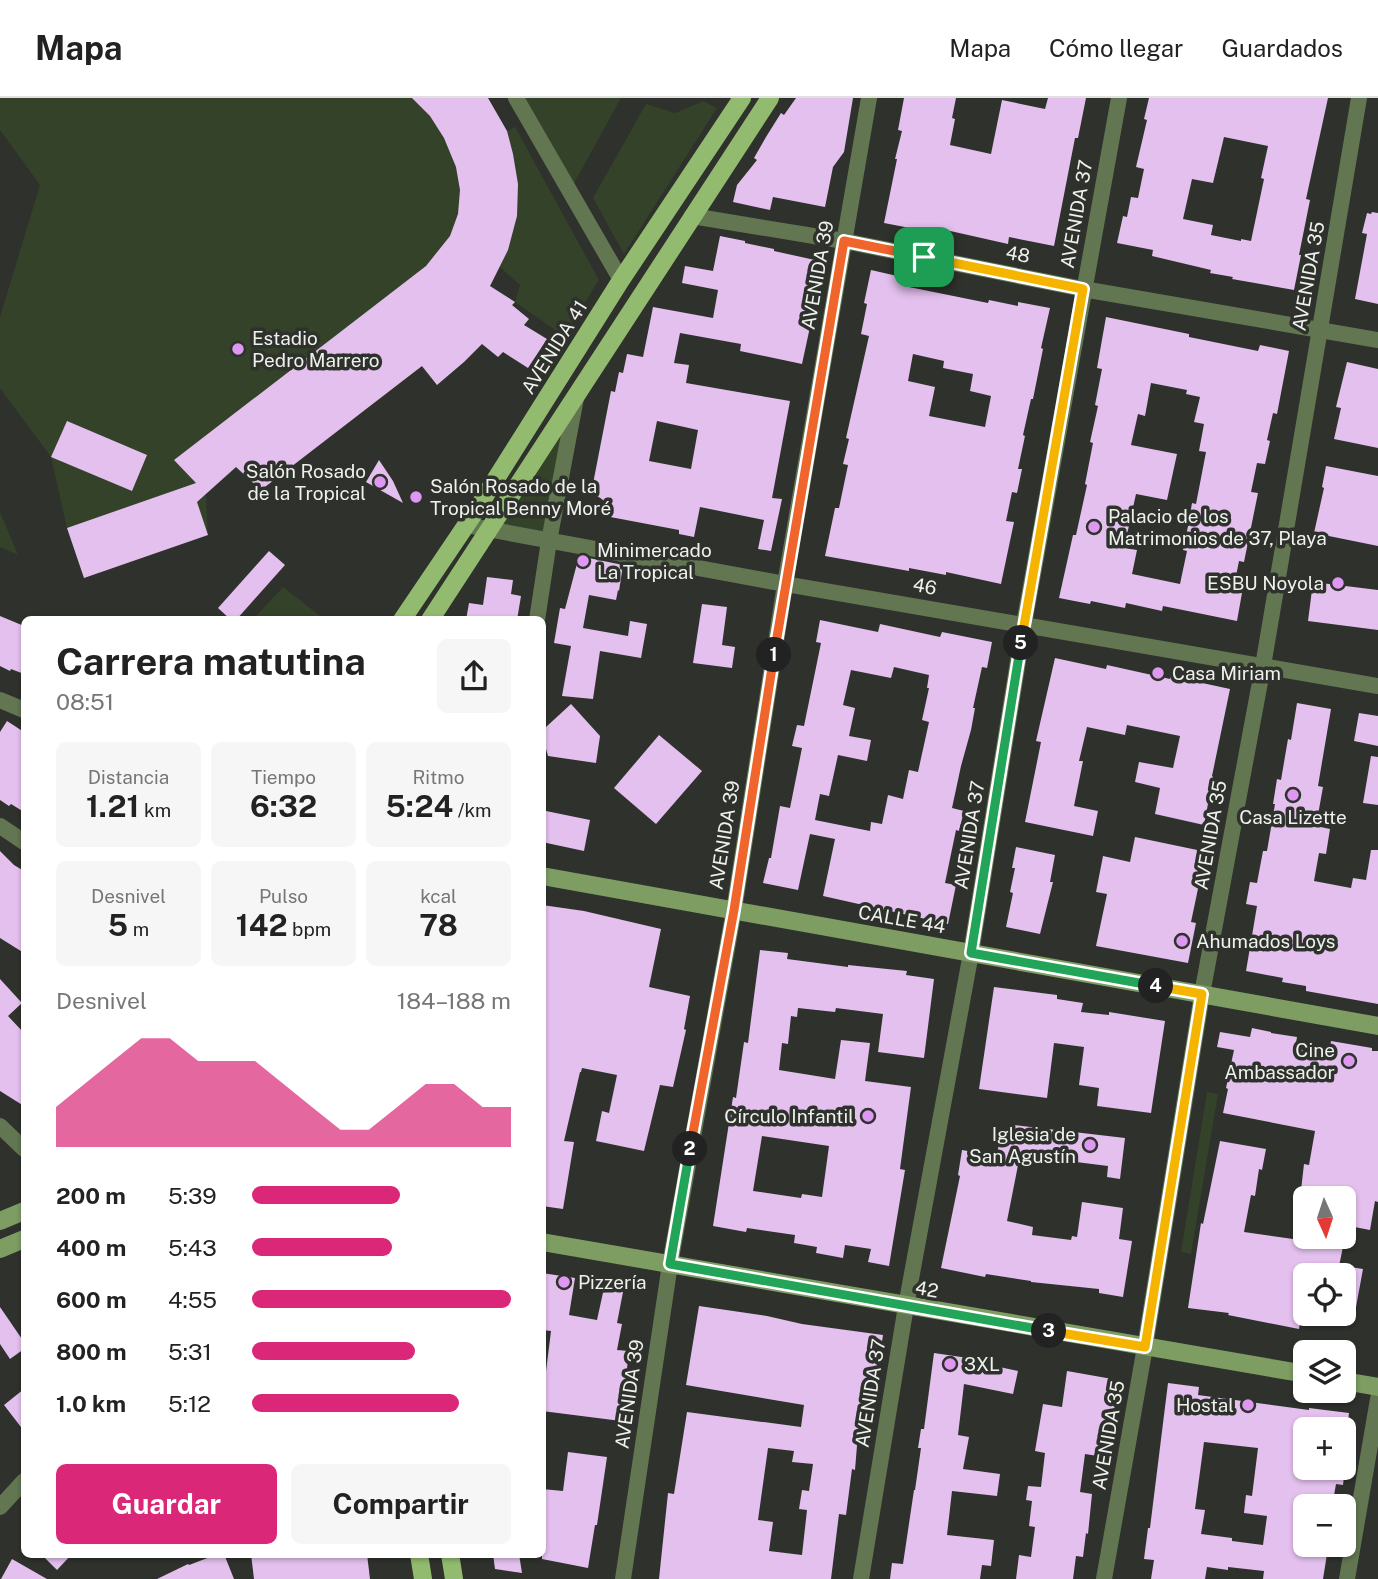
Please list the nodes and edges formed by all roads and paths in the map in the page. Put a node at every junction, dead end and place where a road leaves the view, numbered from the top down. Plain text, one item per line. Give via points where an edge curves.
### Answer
1 (516, 98) edge
2 (742, 98) edge
3 (769, 98) edge
4 (869, 98) edge
5 (1119, 98) edge
6 (1359, 98) edge
7 (692, 216) junction
8 (844, 241) junction
9 (621, 280) junction
10 (1083, 289) junction
11 (1320, 331) junction
12 (1378, 340) edge
13 (578, 392) junction
14 (466, 525) junction
15 (489, 530) junction
16 (550, 541) junction
17 (785, 584) junction
18 (405, 616) edge
19 (433, 616) edge
20 (538, 616) edge
21 (1024, 624) junction
22 (1262, 666) junction
23 (1378, 686) edge
24 (0, 699) edge
25 (21, 709) edge
26 (0, 826) edge
27 (21, 840) edge
28 (546, 877) edge
29 (734, 910) junction
30 (971, 953) junction
31 (1202, 994) junction
32 (1378, 1026) edge
33 (0, 1126) edge
34 (21, 1146) edge
35 (21, 1212) edge
36 (0, 1221) edge
37 (21, 1239) edge
38 (546, 1243) edge
39 (0, 1249) edge
40 (670, 1264) junction
41 (906, 1306) junction
42 (1145, 1347) junction
43 (1293, 1372) edge
44 (1356, 1383) edge
45 (1378, 1387) edge
46 (1378, 1399) edge
47 (21, 1484) edge
48 (0, 1507) edge
49 (420, 1558) edge
50 (451, 1558) edge
51 (424, 1579) edge
52 (454, 1579) edge
53 (622, 1579) edge
54 (861, 1579) edge
55 (1104, 1579) edge
56 (1348, 1579) edge

1 - 9 street
2 - 9 main road, AVENIDA 41
3 - 7 main road
4 - 8 street, AVENIDA 39
5 - 10 street, AVENIDA 37
6 - 11 street, AVENIDA 35
7 - 8 street, 48
7 - 13 main road
8 - 10 street, 48
8 - 17 street, AVENIDA 39
9 - 14 main road, AVENIDA 41
10 - 11 street, 48
10 - 21 street, AVENIDA 37
11 - 12 street, 48
11 - 22 street, AVENIDA 35
13 - 15 main road
13 - 16 street
14 - 15 street, 46
14 - 18 main road, AVENIDA 41
15 - 16 street, 46
15 - 19 main road
16 - 17 street, 46
16 - 20 street
17 - 21 street, 46
17 - 29 street, AVENIDA 39
21 - 22 street, 46
21 - 30 street, AVENIDA 37
22 - 23 street, 46
22 - 31 street, AVENIDA 35
24 - 25 street
26 - 27 street
28 - 29 main road, CALLE 44
29 - 30 main road, CALLE 44
29 - 40 street, AVENIDA 39
30 - 31 main road, CALLE 44
30 - 41 street, AVENIDA 37
31 - 32 main road, CALLE 44
31 - 42 street, AVENIDA 35
33 - 34 street
35 - 36 main road
37 - 39 main road
38 - 40 main road, 42
40 - 41 main road, 42
40 - 53 street, AVENIDA 39
41 - 42 main road, 42
41 - 54 street, AVENIDA 37
42 - 43 main road, 42
42 - 55 street, AVENIDA 35
44 - 45 main road
46 - 56 street
47 - 48 street
49 - 51 main road
50 - 52 main road

